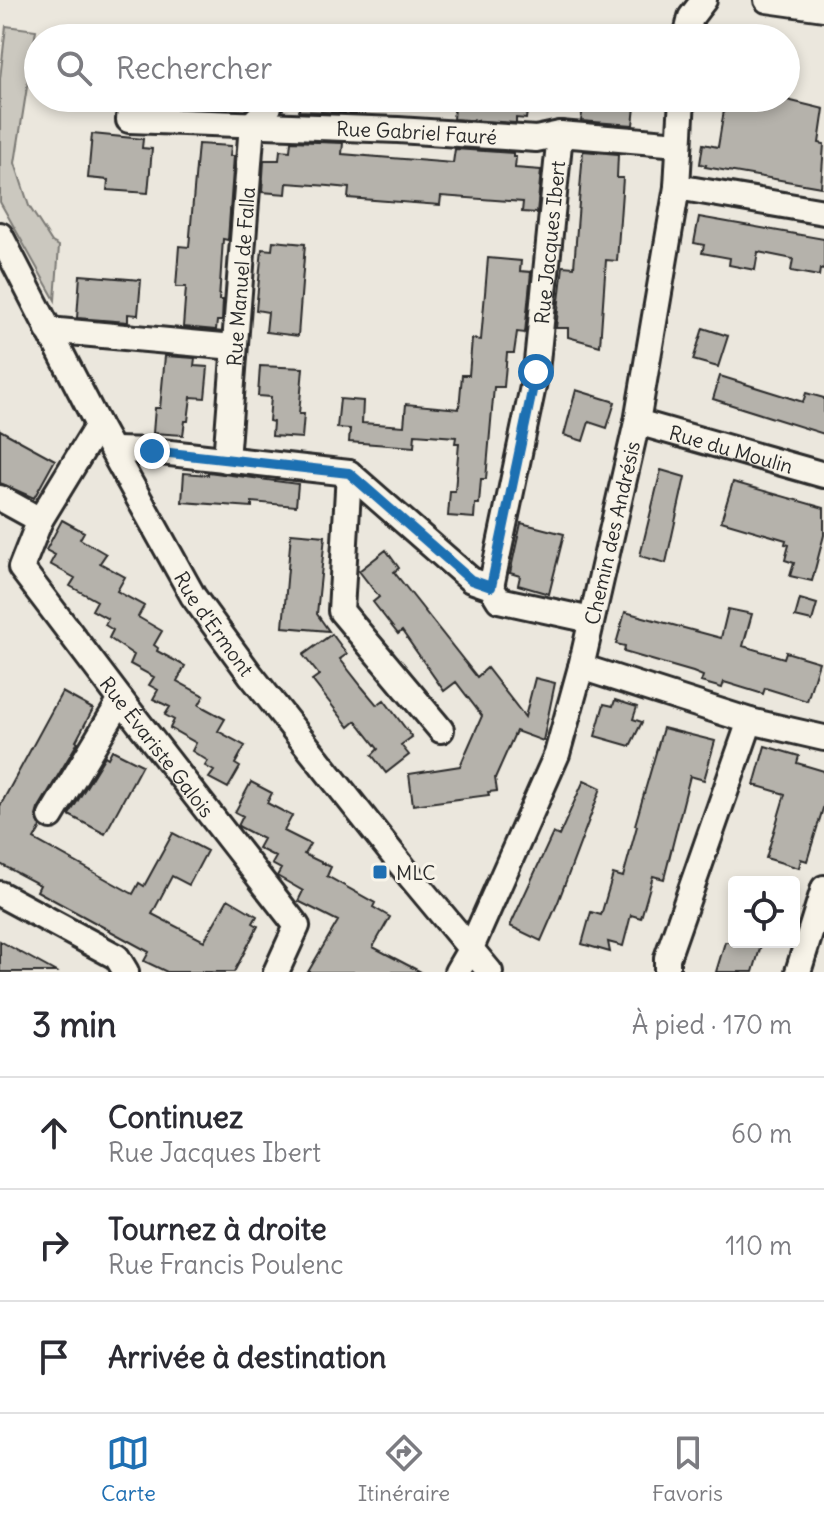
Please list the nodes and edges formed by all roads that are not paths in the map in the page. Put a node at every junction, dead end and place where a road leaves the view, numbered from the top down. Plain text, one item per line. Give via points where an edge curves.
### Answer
1 (704, 0) edge
2 (767, 0) edge
3 (824, 8) edge
4 (689, 24) edge
5 (130, 112) edge
6 (264, 112) edge
7 (681, 112) edge
8 (252, 124) junction
9 (560, 134) junction
10 (679, 144) junction
11 (677, 187) junction
12 (824, 212) edge
13 (0, 235) edge
14 (7, 260) edge
15 (48, 330) junction
16 (234, 347) junction
17 (637, 422) junction
18 (98, 425) junction
19 (114, 450) junction
20 (226, 460) junction
21 (349, 473) junction
22 (824, 475) edge
23 (0, 498) edge
24 (40, 520) junction
25 (491, 587) junction
26 (591, 620) junction
27 (581, 667) junction
28 (121, 700) junction
29 (750, 721) junction
30 (441, 730) dead end
31 (824, 738) edge
32 (51, 816) dead end
33 (824, 888) edge
34 (0, 894) edge
35 (471, 948) junction
36 (126, 972) edge
37 (276, 972) edge
38 (457, 972) edge
39 (490, 972) edge
40 (667, 972) edge
41 (798, 972) edge

1 - 4 street
2 - 3 street
5 - 8 street, Rue Gabriel Fauré via 129,120
6 - 8 street
7 - 10 street, Chemin des Andrésis
8 - 9 street, Rue Gabriel Fauré via 536,139
8 - 16 street, Rue Manuel de Falla
9 - 10 street, Rue Gabriel Fauré
9 - 25 street, Rue Jacques Ibert via 536,372
10 - 11 street, Chemin des Andrésis
11 - 12 street
11 - 17 street, Chemin des Andrésis
13 - 14 street, Rue d'Ermont
14 - 15 street, Rue d'Ermont
15 - 16 street
15 - 18 street, Rue d'Ermont
16 - 20 street, Rue Manuel de Falla
17 - 22 street, Rue du Moulin
17 - 26 street, Chemin des Andrésis
18 - 19 street, Rue d'Ermont
18 - 24 street, Rue Évariste Galois
19 - 20 street
19 - 35 street, Rue d'Ermont via 193,596
20 - 21 street
21 - 25 street via 471,580
21 - 30 street via 341,611
23 - 24 street
24 - 28 street, Rue Évariste Galois via 21,568
25 - 26 street via 499,600
26 - 27 street, Chemin des Andrésis
27 - 29 street
27 - 35 street, Chemin des Andrésis via 557,754
28 - 32 street
28 - 37 street, Rue Évariste Galois via 297,926
29 - 31 street
29 - 40 street via 667,958
33 - 41 street
34 - 36 street via 117,957
35 - 38 street, Chemin des Andrésis
35 - 39 street, Rue d'Ermont

